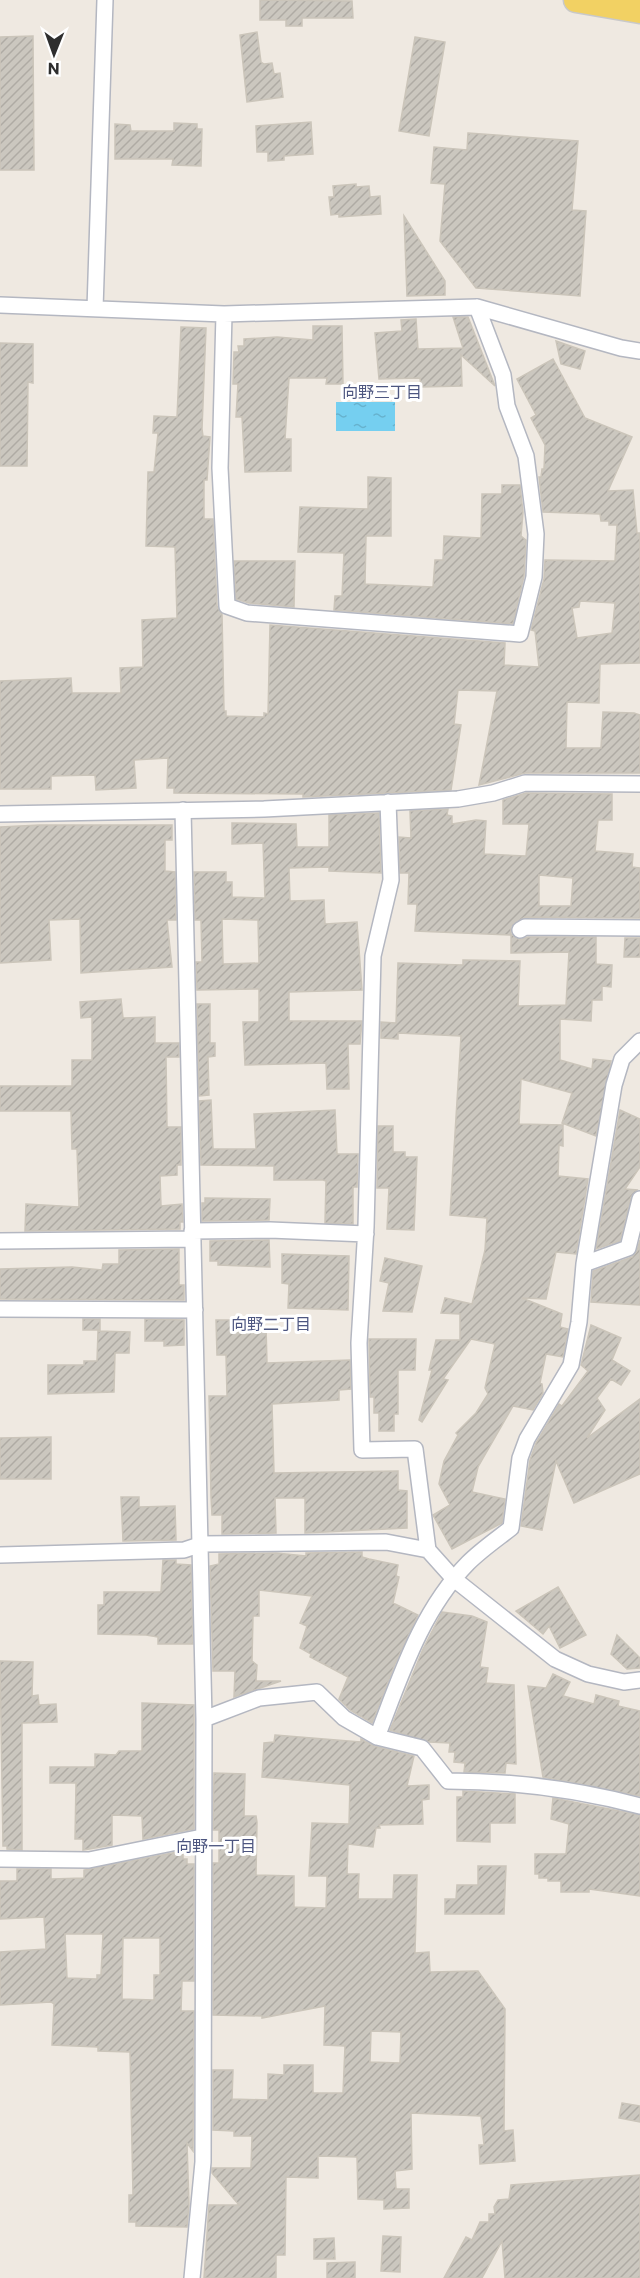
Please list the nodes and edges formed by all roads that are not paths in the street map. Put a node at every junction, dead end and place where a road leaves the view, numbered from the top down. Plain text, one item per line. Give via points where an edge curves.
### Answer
1 (105, 0) edge
2 (576, 0) edge
3 (640, 11) edge
4 (0, 305) edge
5 (477, 307) junction
6 (95, 309) junction
7 (224, 314) junction
8 (640, 351) edge
9 (640, 783) edge
10 (388, 802) junction
11 (183, 810) junction
12 (0, 814) edge
13 (640, 928) edge
14 (520, 930) dead end
15 (640, 1041) edge
16 (640, 1199) edge
17 (366, 1234) junction
18 (192, 1235) junction
19 (0, 1241) edge
20 (584, 1264) junction
21 (0, 1309) edge
22 (195, 1310) junction
23 (202, 1544) junction
24 (428, 1550) junction
25 (0, 1555) edge
26 (454, 1579) junction
27 (640, 1680) edge
28 (204, 1719) junction
29 (377, 1737) junction
30 (640, 1806) edge
31 (202, 1837) junction
32 (0, 1859) edge
33 (192, 2278) edge

1 - 6 street
2 - 3 main road
4 - 6 street
5 - 7 street
5 - 7 street via 503,375 507,406 528,467 536,534 534,577 520,634 247,613 227,606 220,468
5 - 8 street
6 - 7 street
9 - 10 street via 525,783 458,799
10 - 11 street
10 - 17 street via 391,880 373,956
11 - 12 street
11 - 18 street
13 - 14 street
15 - 20 street via 622,1059 614,1084
16 - 20 street via 628,1248
17 - 18 street via 270,1230
17 - 24 street via 359,1342 362,1450 415,1449
18 - 19 street
18 - 22 street
20 - 26 street via 571,1365 520,1458 511,1528
21 - 22 street
22 - 23 street
23 - 24 street via 386,1542
23 - 25 street via 184,1550
23 - 28 street
24 - 26 street
26 - 27 street via 555,1659 588,1674 624,1683
26 - 29 street via 414,1643
28 - 29 street via 259,1698 317,1692 344,1718
28 - 31 street
29 - 30 street via 422,1748 448,1781 506,1782 587,1792
31 - 32 street via 89,1860
31 - 33 street via 203,2162

